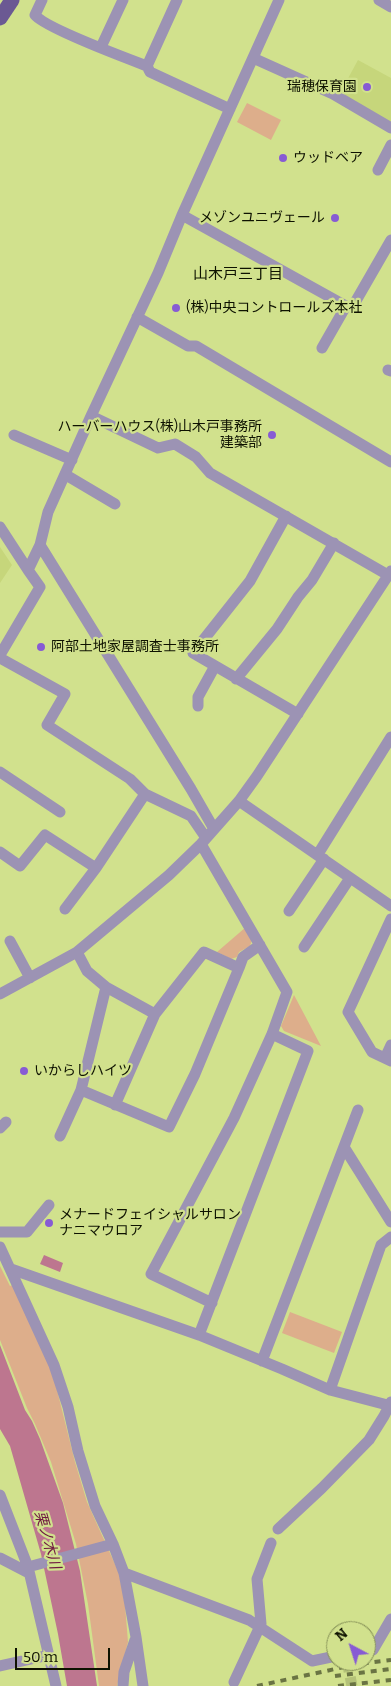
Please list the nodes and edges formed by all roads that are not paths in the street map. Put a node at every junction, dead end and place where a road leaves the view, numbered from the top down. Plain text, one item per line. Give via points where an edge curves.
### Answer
1 (12, 0) edge
2 (42, 0) edge
3 (123, 0) edge
4 (177, 0) edge
5 (279, 0) edge
6 (379, 0) edge
7 (391, 7) edge
8 (0, 18) edge
9 (102, 47) junction
10 (253, 58) junction
11 (147, 66) junction
12 (230, 108) junction
13 (391, 128) edge
14 (391, 145) edge
15 (378, 170) dead end
16 (182, 215) junction
17 (391, 240) edge
18 (387, 257) edge
19 (353, 306) dead end
20 (137, 318) junction
21 (322, 348) dead end
22 (91, 416) junction
23 (14, 435) dead end
24 (72, 460) junction
25 (391, 462) edge
26 (66, 475) junction
27 (115, 504) dead end
28 (286, 516) junction
29 (0, 526) edge
30 (334, 543) junction
31 (40, 545) junction
32 (28, 570) junction
33 (390, 573) edge
34 (0, 656) edge
35 (215, 666) junction
36 (236, 678) junction
37 (198, 706) dead end
38 (298, 714) junction
39 (391, 737) edge
40 (0, 772) edge
41 (145, 794) junction
42 (239, 802) junction
43 (60, 812) dead end
44 (207, 837) junction
45 (0, 852) edge
46 (321, 857) junction
47 (96, 868) junction
48 (350, 878) junction
49 (391, 906) edge
50 (65, 909) dead end
51 (289, 911) dead end
52 (391, 918) edge
53 (10, 941) dead end
54 (260, 946) junction
55 (304, 947) dead end
56 (77, 952) junction
57 (240, 968) junction
58 (30, 978) junction
59 (106, 987) junction
60 (0, 994) edge
61 (154, 1014) junction
62 (272, 1034) junction
63 (391, 1045) edge
64 (388, 1059) edge
65 (81, 1090) junction
66 (115, 1105) junction
67 (358, 1110) dead end
68 (60, 1136) dead end
69 (344, 1147) junction
70 (49, 1205) dead end
71 (391, 1222) edge
72 (0, 1232) edge
73 (391, 1237) edge
74 (0, 1248) edge
75 (11, 1269) junction
76 (212, 1303) junction
77 (199, 1335) junction
78 (262, 1361) junction
79 (330, 1390) junction
80 (390, 1405) edge
81 (0, 1495) edge
82 (278, 1529) dead end
83 (271, 1543) dead end
84 (107, 1545) junction
85 (0, 1558) edge
86 (30, 1569) junction
87 (124, 1573) junction
88 (391, 1618) edge
89 (259, 1628) junction
90 (136, 1637) junction
91 (376, 1646) edge
92 (49, 1656) junction
93 (326, 1658) edge
94 (0, 1666) edge
95 (234, 1682) dead end
96 (56, 1686) edge
97 (123, 1686) edge
98 (142, 1686) edge

1 - 8 main road
2 - 9 street via 35,15 37,18
3 - 9 street
4 - 11 street
5 - 10 street
6 - 7 street
9 - 11 street
10 - 12 street
10 - 13 street via 333,94
11 - 12 street via 150,72
12 - 16 street
14 - 15 street
16 - 20 street
16 - 21 street via 346,306
17 - 18 street
18 - 19 street
20 - 22 street
20 - 25 street via 188,346 196,346
22 - 24 street
22 - 28 street via 158,448 175,444 196,457 210,473
23 - 24 street
24 - 26 street
26 - 27 street
26 - 31 street via 48,512
28 - 30 street
28 - 35 street via 250,581 193,653
29 - 32 street
30 - 33 street
30 - 36 street via 277,629
31 - 32 street
31 - 44 street via 191,788
32 - 34 street via 40,587
33 - 38 street
34 - 41 street via 65,694 47,725 130,779
35 - 36 street
35 - 37 street via 198,696
36 - 38 street
38 - 42 street
39 - 46 street
40 - 43 street
41 - 44 street via 191,816
41 - 47 street
42 - 44 street
42 - 46 street
44 - 54 street
44 - 56 street via 169,875
45 - 47 street via 20,866 45,835
46 - 48 street
46 - 51 street
47 - 50 street
48 - 49 street
48 - 55 street
52 - 64 street via 348,1012 372,1052
53 - 58 street
54 - 57 street via 243,957
54 - 62 street via 286,992
56 - 58 street
56 - 59 street via 87,971
57 - 61 street via 204,952
57 - 66 street via 169,1127
58 - 60 street
59 - 61 street
59 - 65 street
61 - 66 street
62 - 76 street via 308,1051
62 - 76 street via 234,1118 152,1274
63 - 64 street
65 - 66 street
65 - 68 street
67 - 69 street
69 - 71 street
69 - 78 street
70 - 72 street via 27,1232
73 - 79 street via 381,1245
74 - 75 street
75 - 77 street
75 - 84 street via 54,1366
76 - 77 street
77 - 78 street
78 - 79 street
79 - 80 street
80 - 82 street via 369,1440
81 - 86 street
83 - 89 street via 257,1579
84 - 86 street
84 - 87 street
85 - 86 street
86 - 92 street
87 - 89 street via 249,1620
87 - 90 street
88 - 91 street
89 - 93 street via 312,1661
89 - 95 street
90 - 97 street via 124,1672
90 - 98 street
92 - 94 street
92 - 96 street

